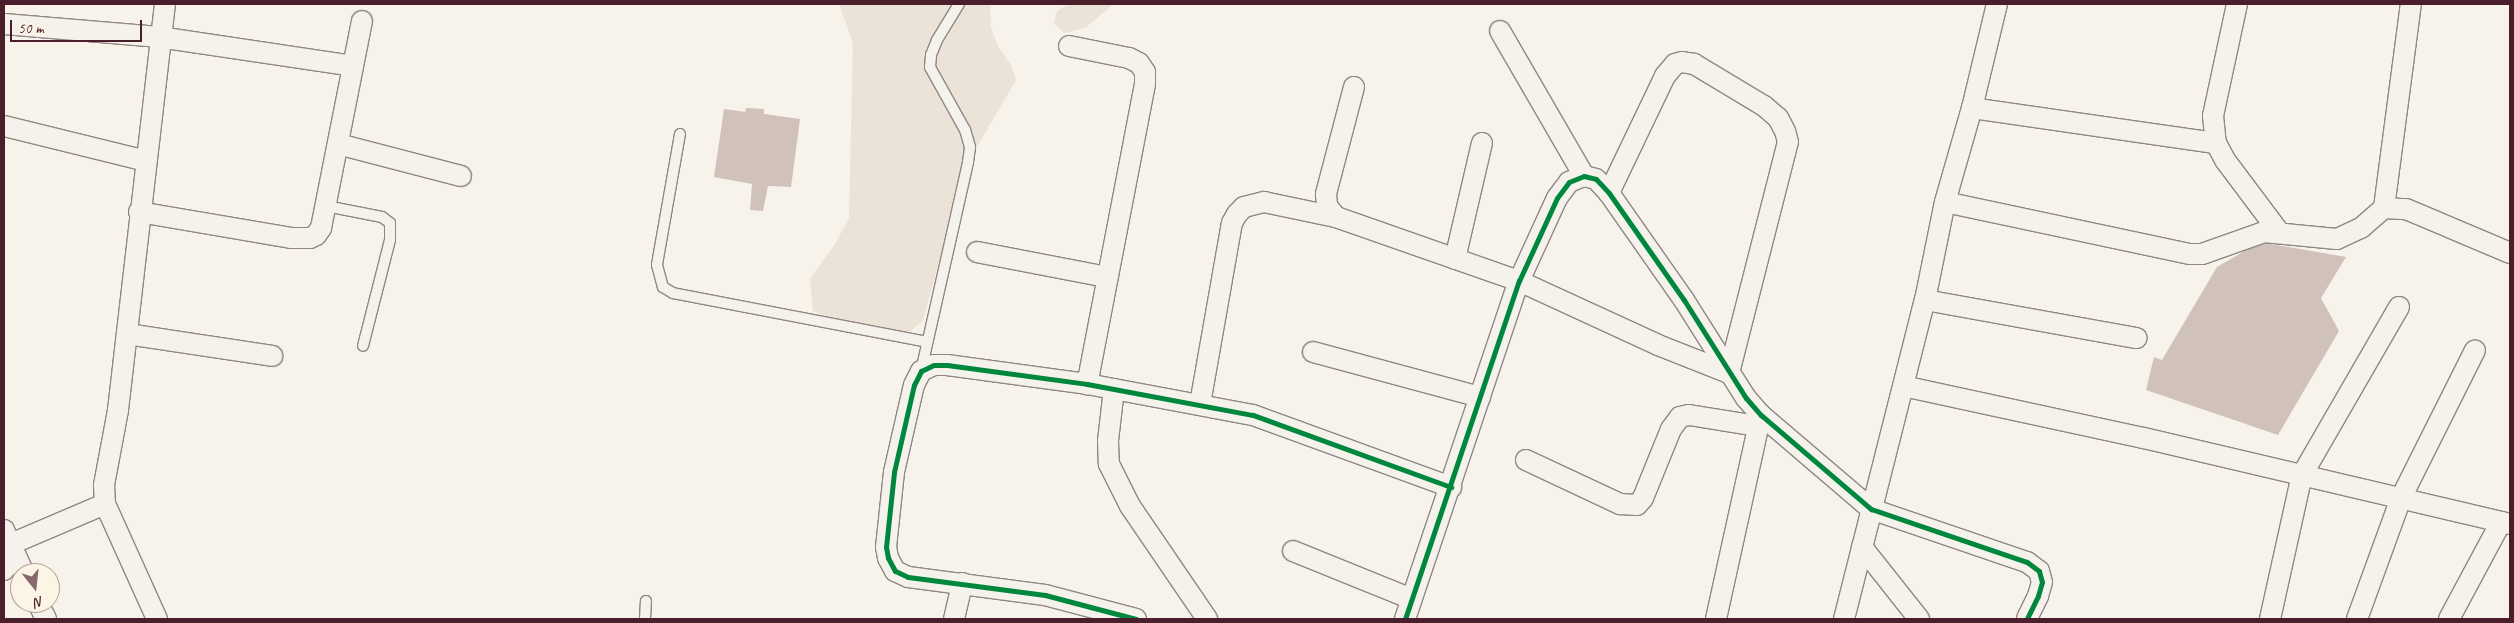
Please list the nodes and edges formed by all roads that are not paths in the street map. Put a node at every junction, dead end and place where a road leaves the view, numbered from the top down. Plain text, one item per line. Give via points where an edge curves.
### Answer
1 (165, 4) edge
2 (959, 4) edge
3 (1997, 4) edge
4 (2237, 4) edge
5 (2411, 4) edge
6 (362, 21) dead end
7 (4, 24) edge
8 (1500, 31) dead end
9 (159, 37) junction
10 (1069, 46) dead end
11 (353, 66) junction
12 (1354, 87) dead end
13 (1972, 108) junction
14 (4, 126) edge
15 (680, 134) dead end
16 (1482, 143) dead end
17 (2216, 143) junction
18 (338, 144) junction
19 (146, 161) junction
20 (461, 176) dead end
21 (1584, 176) junction
22 (1609, 193) junction
23 (1945, 202) junction
24 (326, 206) junction
25 (2384, 208) junction
26 (139, 212) junction
27 (1336, 217) junction
28 (2279, 232) junction
29 (977, 252) dead end
30 (2510, 253) edge
31 (1455, 259) junction
32 (1107, 277) junction
33 (1519, 281) junction
34 (1925, 300) junction
35 (2399, 307) dead end
36 (127, 334) junction
37 (2137, 338) dead end
38 (927, 342) junction
39 (363, 346) dead end
40 (2475, 350) dead end
41 (1313, 352) dead end
42 (272, 356) dead end
43 (920, 371) junction
44 (1729, 373) junction
45 (1087, 384) junction
46 (1903, 386) junction
47 (1114, 389) junction
48 (1480, 397) junction
49 (1200, 404) junction
50 (1759, 421) junction
51 (1526, 460) dead end
52 (2302, 475) junction
53 (1451, 486) junction
54 (2401, 498) junction
55 (105, 504) junction
56 (1871, 510) junction
57 (2506, 523) edge
58 (7, 537) edge
59 (1862, 547) junction
60 (1293, 551) dead end
61 (19, 563) edge
62 (4, 570) edge
63 (962, 583) junction
64 (1412, 599) junction
65 (646, 601) dead end
66 (1077, 611) edge
67 (157, 619) edge
68 (645, 619) edge
69 (954, 619) edge
70 (1136, 619) edge
71 (1207, 619) edge
72 (1405, 619) edge
73 (1716, 619) edge
74 (1844, 619) edge
75 (1919, 619) edge
76 (2027, 619) edge
77 (2270, 619) edge
78 (2357, 619) edge
79 (2449, 619) edge

1 - 9 street
2 - 38 lane via 931,55 930,67 965,130 970,147
3 - 13 street
4 - 17 street via 2214,116
5 - 25 street
6 - 11 street
7 - 9 street
8 - 21 street
9 - 11 street
9 - 19 street
10 - 32 street via 1129,58 1139,63 1145,72 1146,84
11 - 18 street
12 - 27 street via 1326,194 1327,206
13 - 17 street
13 - 23 street
14 - 19 street
15 - 38 lane via 656,266 663,287 673,293
16 - 31 street
17 - 28 street
18 - 20 street
18 - 24 street
19 - 26 street
21 - 22 street via 1596,180
21 - 33 street via 1569,182 1557,198
22 - 44 street via 1693,313
22 - 44 street via 1666,76 1675,64 1694,64 1764,106 1778,118 1788,142
23 - 28 street via 2190,254 2202,254 2264,232
23 - 34 street
24 - 26 street via 321,228 310,238 302,239
24 - 39 lane via 382,217 390,223 390,240
25 - 28 street via 2361,228 2337,239 2324,240
25 - 30 street via 2406,209
26 - 36 street
27 - 31 street
27 - 49 street via 1264,202 1244,207 1237,214 1232,223
29 - 32 street
31 - 33 street
32 - 45 street
33 - 44 street via 1658,345
33 - 48 street
34 - 37 street
34 - 46 street
35 - 52 street
36 - 42 street
36 - 55 street via 114,439 104,485
38 - 43 lane
40 - 54 street
41 - 48 street
43 - 45 street via 934,365 947,365
43 - 63 street via 894,472 887,552 895,571 908,577
44 - 50 street
45 - 47 street
46 - 52 street
46 - 56 street
47 - 49 street
47 - 71 street via 1109,464 1130,506
48 - 53 street
49 - 53 street via 1253,415
50 - 51 street via 1680,417 1671,429 1637,506 1620,504
50 - 56 street
50 - 73 street
52 - 54 street
52 - 77 street
53 - 64 street
54 - 57 street
54 - 78 street
55 - 58 street
55 - 67 street
56 - 59 street
56 - 76 street via 2027,562 2039,571 2042,582
57 - 79 street
58 - 61 street
58 - 62 street
59 - 74 street
59 - 75 street
60 - 64 street
63 - 66 street via 1045,595
63 - 69 street
64 - 72 street
65 - 68 lane
66 - 70 street

